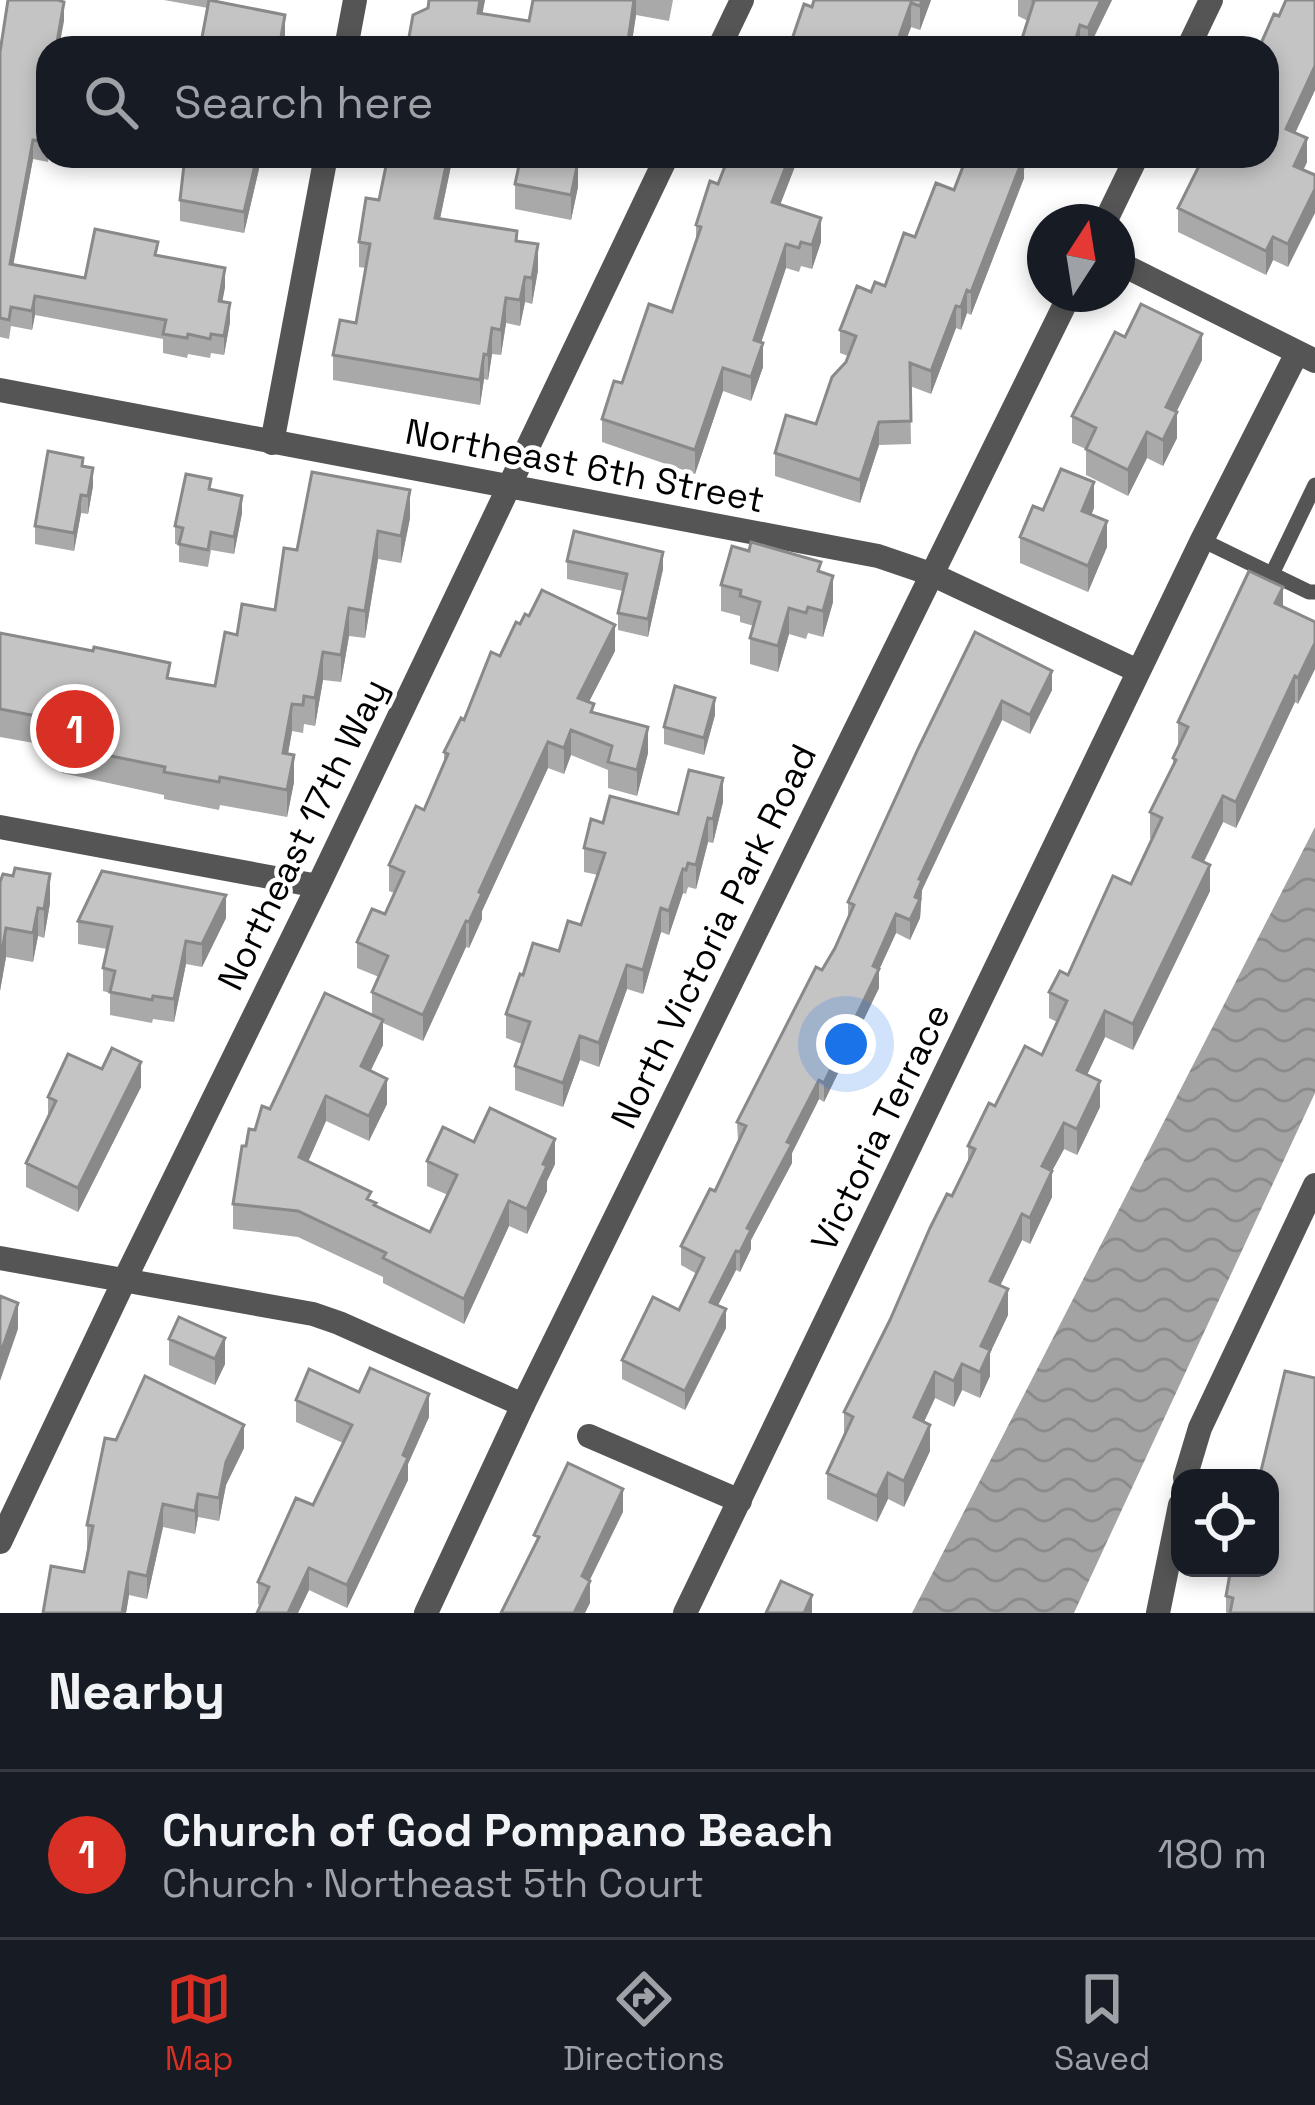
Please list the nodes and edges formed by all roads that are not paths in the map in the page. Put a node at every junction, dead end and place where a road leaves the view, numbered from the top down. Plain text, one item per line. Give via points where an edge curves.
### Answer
1 (356, 0) edge
2 (742, 0) edge
3 (1211, 0) edge
4 (348, 36) edge
5 (725, 36) edge
6 (1194, 36) edge
7 (324, 168) edge
8 (661, 168) edge
9 (1131, 168) edge
10 (1114, 204) edge
11 (1135, 271) edge
12 (1061, 312) edge
13 (1306, 357) edge
14 (0, 390) edge
15 (272, 443) junction
16 (1315, 485) edge
17 (508, 488) junction
18 (1202, 540) junction
19 (931, 574) junction
20 (1273, 574) junction
21 (1315, 592) edge
22 (1138, 671) junction
23 (0, 827) edge
24 (318, 886) junction
25 (1315, 1185) edge
26 (0, 1258) edge
27 (124, 1281) junction
28 (523, 1405) junction
29 (590, 1436) dead end
30 (1188, 1469) edge
31 (740, 1501) junction
32 (0, 1542) edge
33 (1171, 1549) edge
34 (426, 1613) edge
35 (685, 1613) edge
36 (1158, 1613) edge

1 - 4 street
2 - 5 street
3 - 6 street
7 - 15 street
8 - 17 street, Northeast 17th Way
9 - 10 street
11 - 13 street
12 - 19 street, North Victoria Park Road
13 - 18 street, Victoria Terrace
14 - 15 street, Northeast 6th Street
15 - 17 street, Northeast 6th Street
16 - 20 lane
17 - 19 street, Northeast 6th Street via 878,556
17 - 24 street, Northeast 17th Way
18 - 20 lane
18 - 22 street, Victoria Terrace
19 - 22 street, Northeast 6th Street
19 - 28 street, North Victoria Park Road
20 - 21 lane
22 - 31 street, Victoria Terrace
23 - 24 street
24 - 27 street, Northeast 17th Way
25 - 30 street
26 - 27 street
27 - 28 street via 313,1314
27 - 32 street, Northeast 17th Way
28 - 34 street, North Victoria Park Road
29 - 31 street
31 - 35 street, Victoria Terrace
33 - 36 street

